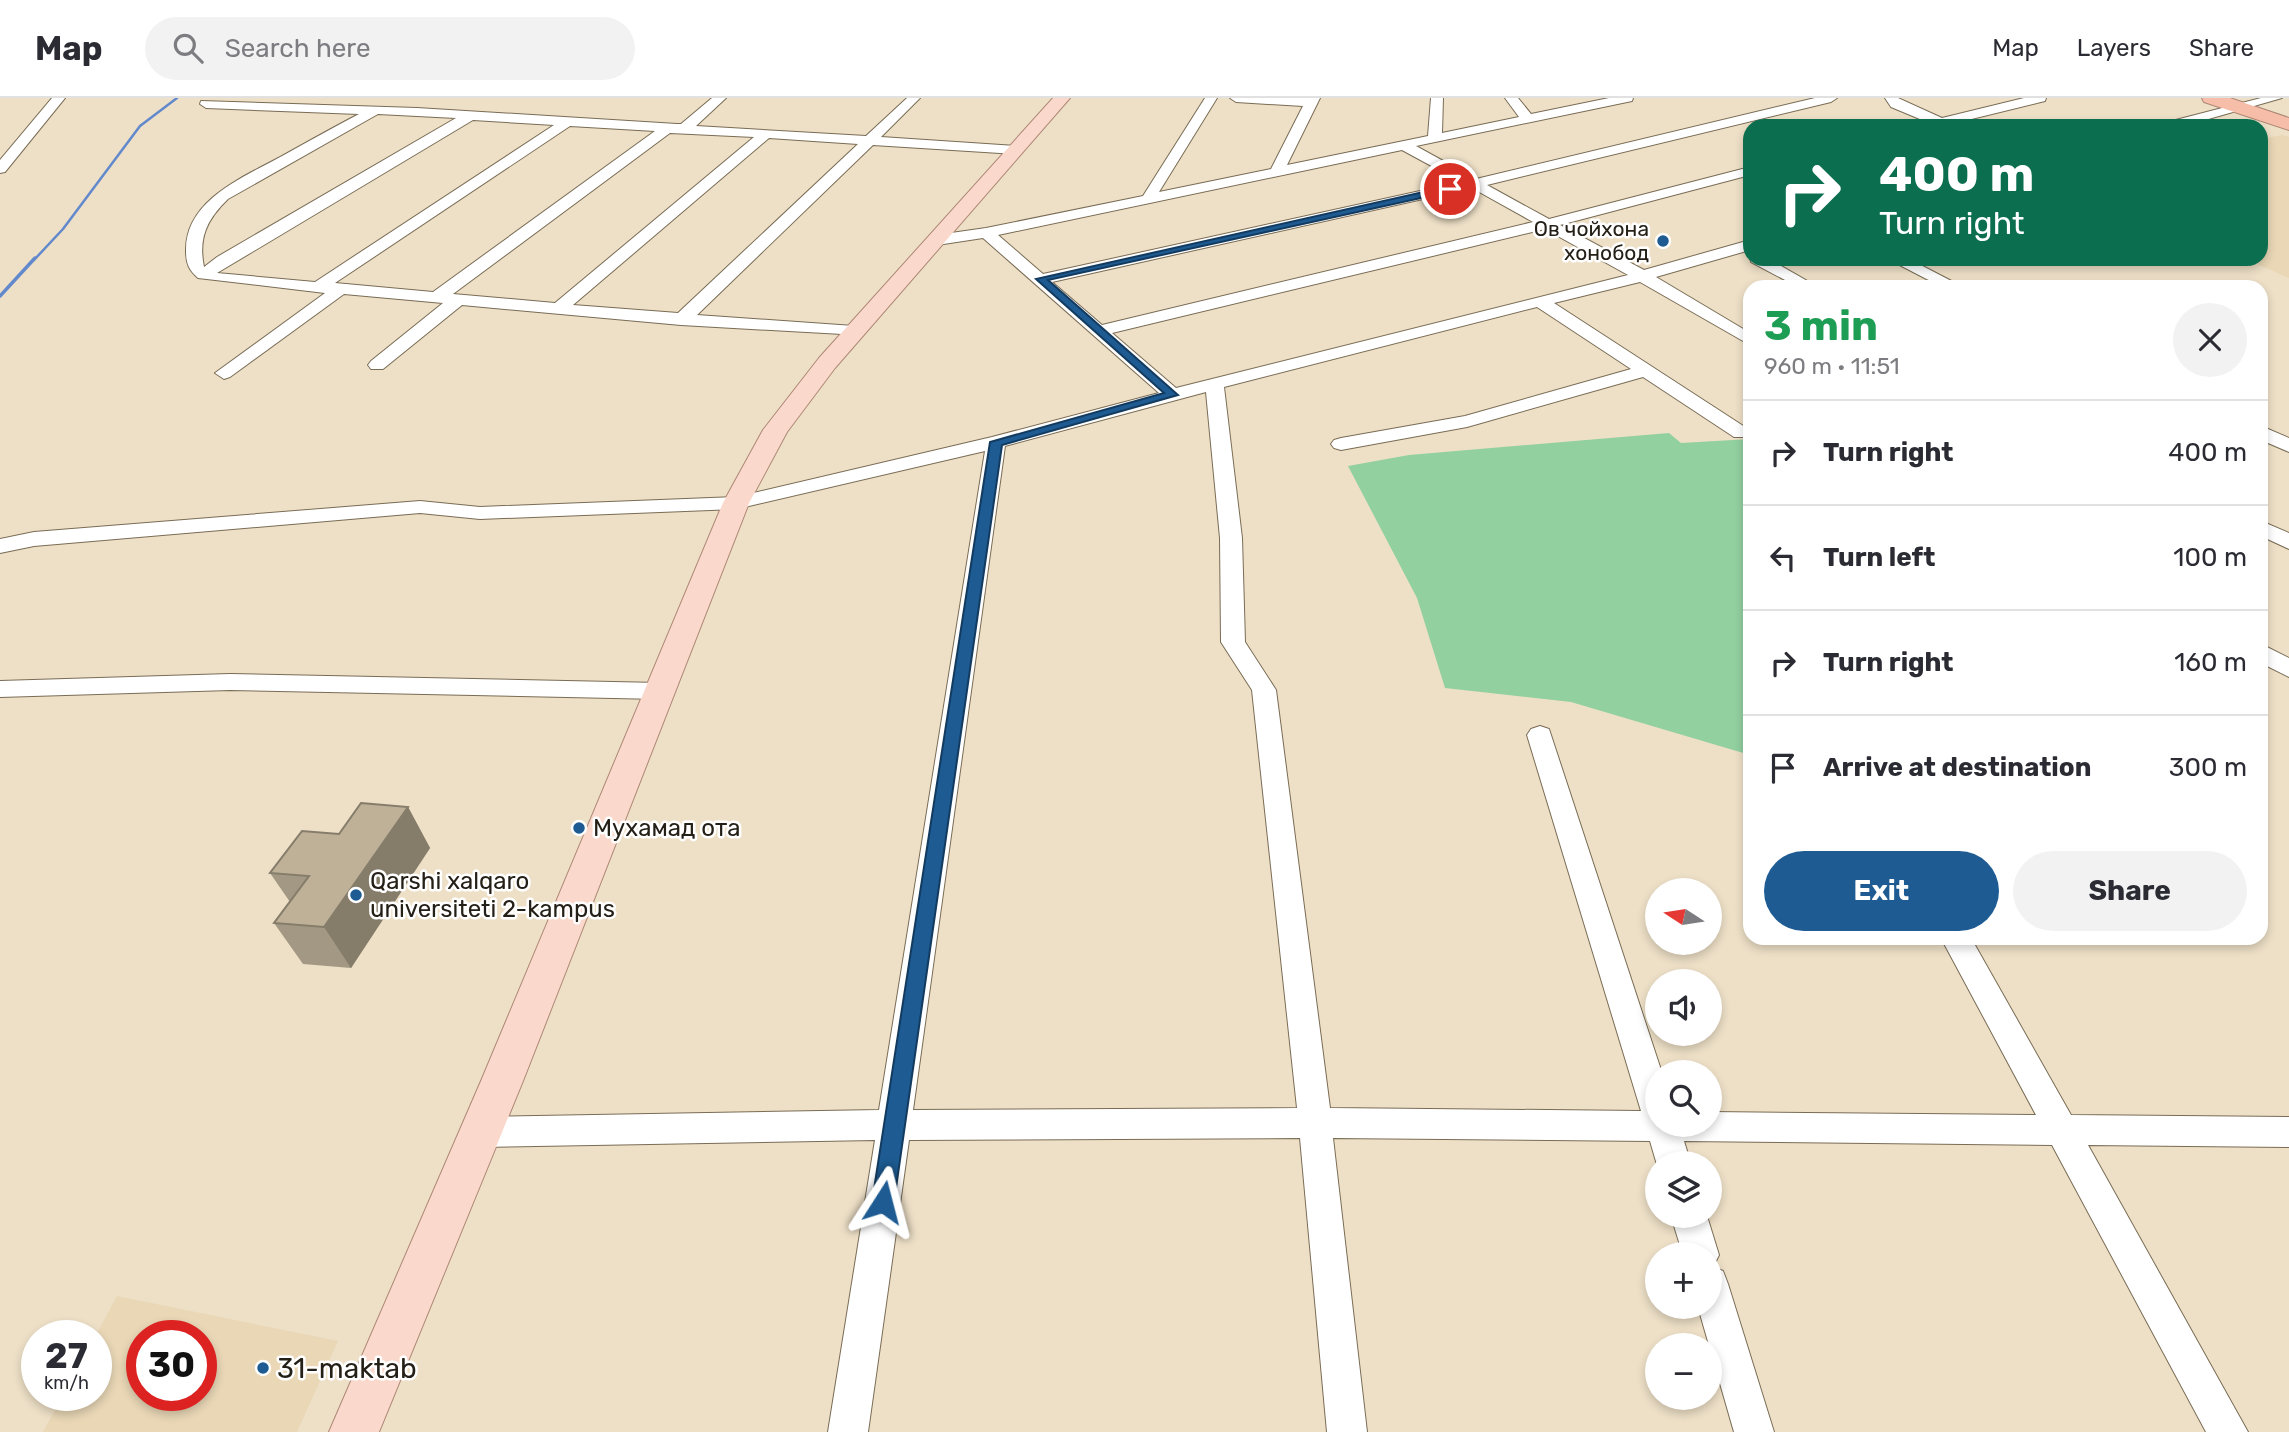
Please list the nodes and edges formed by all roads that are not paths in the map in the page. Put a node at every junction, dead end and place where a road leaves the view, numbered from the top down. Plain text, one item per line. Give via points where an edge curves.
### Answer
1 (59, 98) edge
2 (344, 98) edge
3 (440, 98) edge
4 (720, 98) edge
5 (914, 98) edge
6 (1062, 98) edge
7 (1211, 98) edge
8 (1236, 98) edge
9 (1437, 98) edge
10 (1511, 98) edge
11 (1627, 98) edge
12 (1832, 98) edge
13 (1891, 98) edge
14 (2040, 98) edge
15 (2211, 98) edge
16 (1313, 101) edge
17 (2253, 101) edge
18 (206, 104) dead end
19 (330, 108) junction
20 (376, 110) junction
21 (417, 112) junction
22 (470, 116) junction
23 (2289, 118) edge
24 (1743, 119) edge
25 (1744, 119) edge
26 (1924, 119) edge
27 (1954, 119) edge
28 (2193, 119) edge
29 (1529, 120) junction
30 (567, 122) junction
31 (2289, 124) edge
32 (667, 129) junction
33 (765, 135) junction
34 (1435, 140) junction
35 (870, 141) junction
36 (1407, 146) junction
37 (1016, 150) junction
38 (0, 169) edge
39 (1276, 173) junction
40 (1743, 174) edge
41 (1477, 183) junction
42 (1149, 197) junction
43 (1546, 224) junction
44 (986, 233) junction
45 (937, 240) junction
46 (1743, 251) edge
47 (1770, 266) edge
48 (1911, 266) edge
49 (204, 275) junction
50 (1642, 276) junction
51 (1041, 279) junction
52 (1797, 280) edge
53 (1940, 280) edge
54 (318, 287) junction
55 (341, 289) junction
56 (438, 297) junction
57 (459, 299) junction
58 (1539, 301) junction
59 (558, 309) junction
60 (681, 320) junction
61 (1101, 330) junction
62 (854, 331) junction
63 (1743, 337) edge
64 (377, 365) dead end
65 (1646, 371) junction
66 (224, 373) dead end
67 (1214, 384) junction
68 (1173, 395) junction
69 (1741, 433) dead end
70 (2268, 436) edge
71 (996, 442) junction
72 (1341, 444) dead end
73 (2289, 446) edge
74 (736, 503) junction
75 (2268, 531) edge
76 (2289, 542) edge
77 (0, 546) edge
78 (2268, 656) edge
79 (2289, 669) edge
80 (0, 689) edge
81 (660, 691) junction
82 (1540, 735) dead end
83 (1960, 945) edge
84 (1645, 1070) edge
85 (1645, 1121) edge
86 (1722, 1122) edge
87 (1315, 1123) junction
88 (895, 1125) junction
89 (2060, 1130) junction
90 (481, 1132) junction
91 (2289, 1132) edge
92 (1720, 1319) edge
93 (354, 1432) edge
94 (848, 1432) edge
95 (1347, 1432) edge
96 (1754, 1432) edge
97 (2228, 1432) edge

1 - 38 street
2 - 19 street
3 - 21 street
4 - 32 street via 685,128
5 - 35 street
6 - 37 main road
7 - 42 street
8 - 16 street
9 - 34 street
10 - 29 street
11 - 29 street
12 - 25 street
13 - 26 street
14 - 27 street
15 - 17 highway
16 - 39 street
17 - 23 highway
17 - 28 street
17 - 31 highway
18 - 19 street
19 - 20 street
20 - 21 street
20 - 49 street via 219,199 195,229 192,252 197,270
21 - 22 street
22 - 30 street
22 - 49 street
24 - 41 street
29 - 34 street
30 - 32 street
30 - 54 street
32 - 33 street
32 - 56 street
33 - 35 street
33 - 59 street
34 - 36 street
35 - 37 street
35 - 60 street
36 - 39 street
36 - 41 street
37 - 45 main road
39 - 42 street
40 - 43 street
41 - 43 street
41 - 51 street
42 - 44 street
43 - 50 street
43 - 61 street
44 - 45 street
44 - 51 street
45 - 62 main road
46 - 50 street
47 - 52 street
48 - 53 street
49 - 54 street
50 - 58 street
50 - 63 street
51 - 61 street
54 - 55 street
55 - 56 street
55 - 66 street
56 - 57 street
57 - 59 street
57 - 64 street
58 - 65 street
58 - 67 street
59 - 60 street
60 - 62 street
61 - 68 street
62 - 74 main road via 775,430
65 - 69 street
65 - 72 street via 1467,421
67 - 68 street
67 - 87 street via 1231,538 1233,642 1264,690
68 - 71 street
70 - 73 street
71 - 74 street
71 - 88 street
74 - 77 street via 480,513 420,508 34,539
74 - 81 main road
75 - 76 street
78 - 79 street
80 - 81 street via 230,682
81 - 90 main road
82 - 84 street
83 - 89 street
85 - 87 street
86 - 89 street
87 - 88 street
87 - 95 street
88 - 90 street
88 - 94 street
89 - 91 street
89 - 97 street
90 - 93 main road
92 - 96 street

